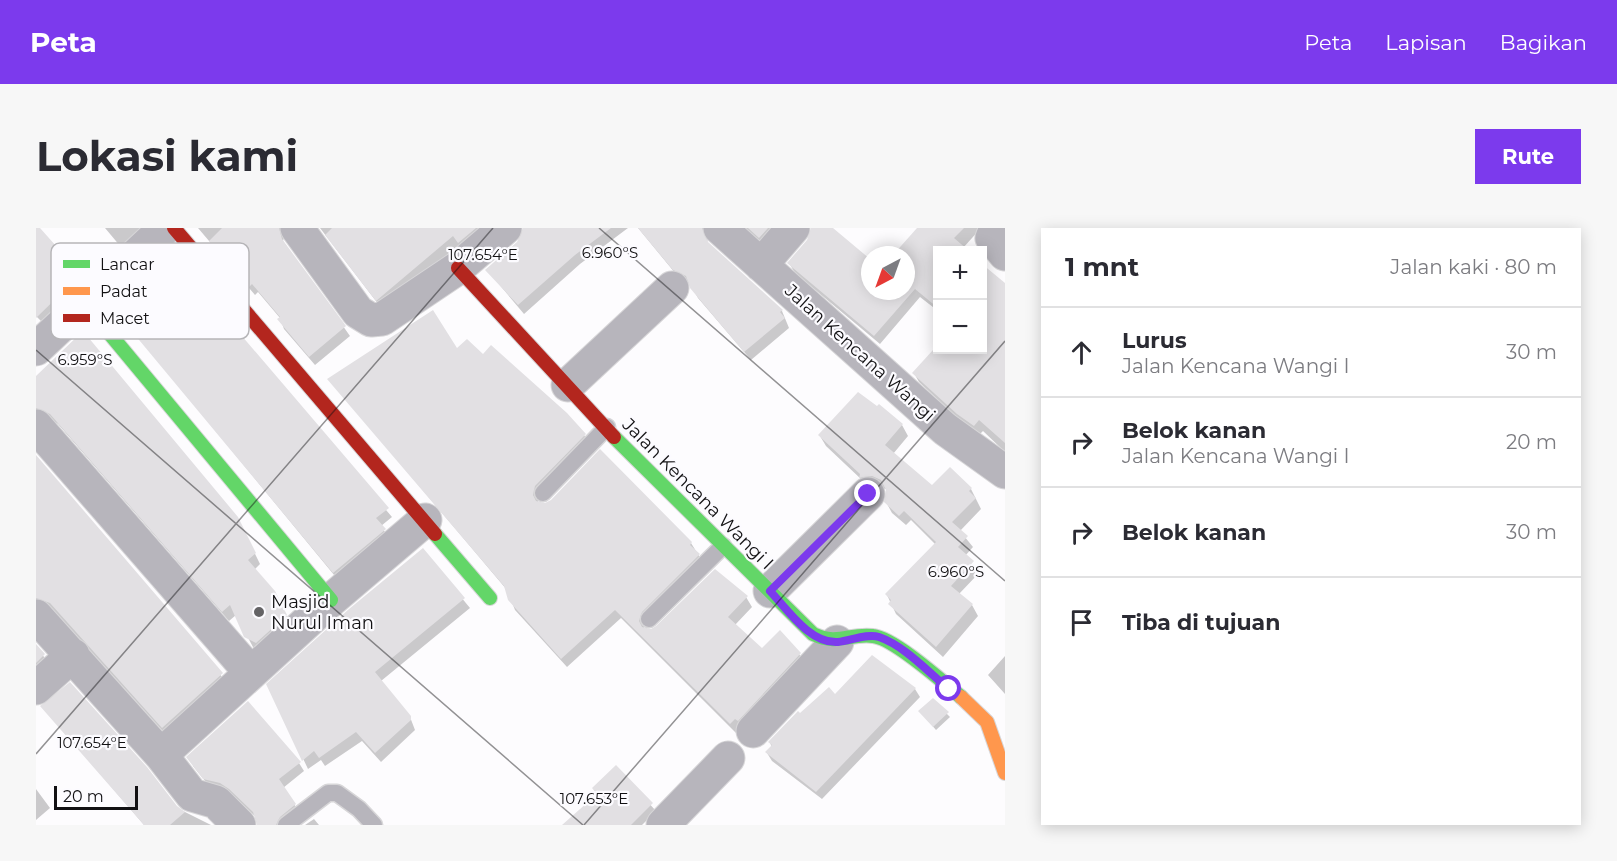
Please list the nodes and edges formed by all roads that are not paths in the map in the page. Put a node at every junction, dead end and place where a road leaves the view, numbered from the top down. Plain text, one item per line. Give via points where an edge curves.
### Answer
1 (165, 228) edge
2 (174, 228) edge
3 (297, 228) edge
4 (505, 228) edge
5 (720, 228) edge
6 (793, 228) edge
7 (149, 243) edge
8 (187, 243) edge
9 (761, 265) junction
10 (458, 268) junction
11 (672, 288) dead end
12 (249, 316) edge
13 (51, 335) edge
14 (114, 339) edge
15 (36, 349) edge
16 (568, 385) junction
17 (36, 426) edge
18 (607, 427) junction
19 (1005, 472) edge
20 (543, 493) dead end
21 (868, 494) dead end
22 (424, 520) junction
23 (723, 546) junction
24 (770, 591) junction
25 (490, 598) dead end
26 (331, 600) junction
27 (36, 616) edge
28 (649, 619) dead end
29 (837, 642) junction
30 (73, 655) junction
31 (251, 673) junction
32 (36, 688) edge
33 (753, 731) dead end
34 (161, 755) junction
35 (728, 758) dead end
36 (1005, 773) edge
37 (239, 825) edge
38 (286, 825) edge
39 (374, 825) edge
40 (663, 825) edge

1 - 7 street
2 - 8 street
3 - 10 street via 358,312 371,320 382,319
4 - 10 street
5 - 9 street, Jalan Kencana Wangi
6 - 9 street
9 - 19 street, Jalan Kencana Wangi via 945,429
10 - 16 street, Jalan Kencana Wangi I
11 - 16 street
12 - 22 street
13 - 15 street
14 - 26 street
16 - 18 street, Jalan Kencana Wangi I
17 - 31 street
18 - 20 lane
18 - 23 street, Jalan Kencana Wangi I
21 - 24 street
22 - 25 street
22 - 26 street
23 - 24 street, Jalan Kencana Wangi I
23 - 28 lane
24 - 29 street, Jalan Kencana Wangi I via 813,634
26 - 31 street
27 - 30 street
29 - 33 street
29 - 36 street via 877,636 903,651 986,722 998,763
30 - 32 street
30 - 34 street
31 - 34 street
34 - 37 street via 192,795 216,802
35 - 40 street
38 - 39 lane via 328,793 337,793

